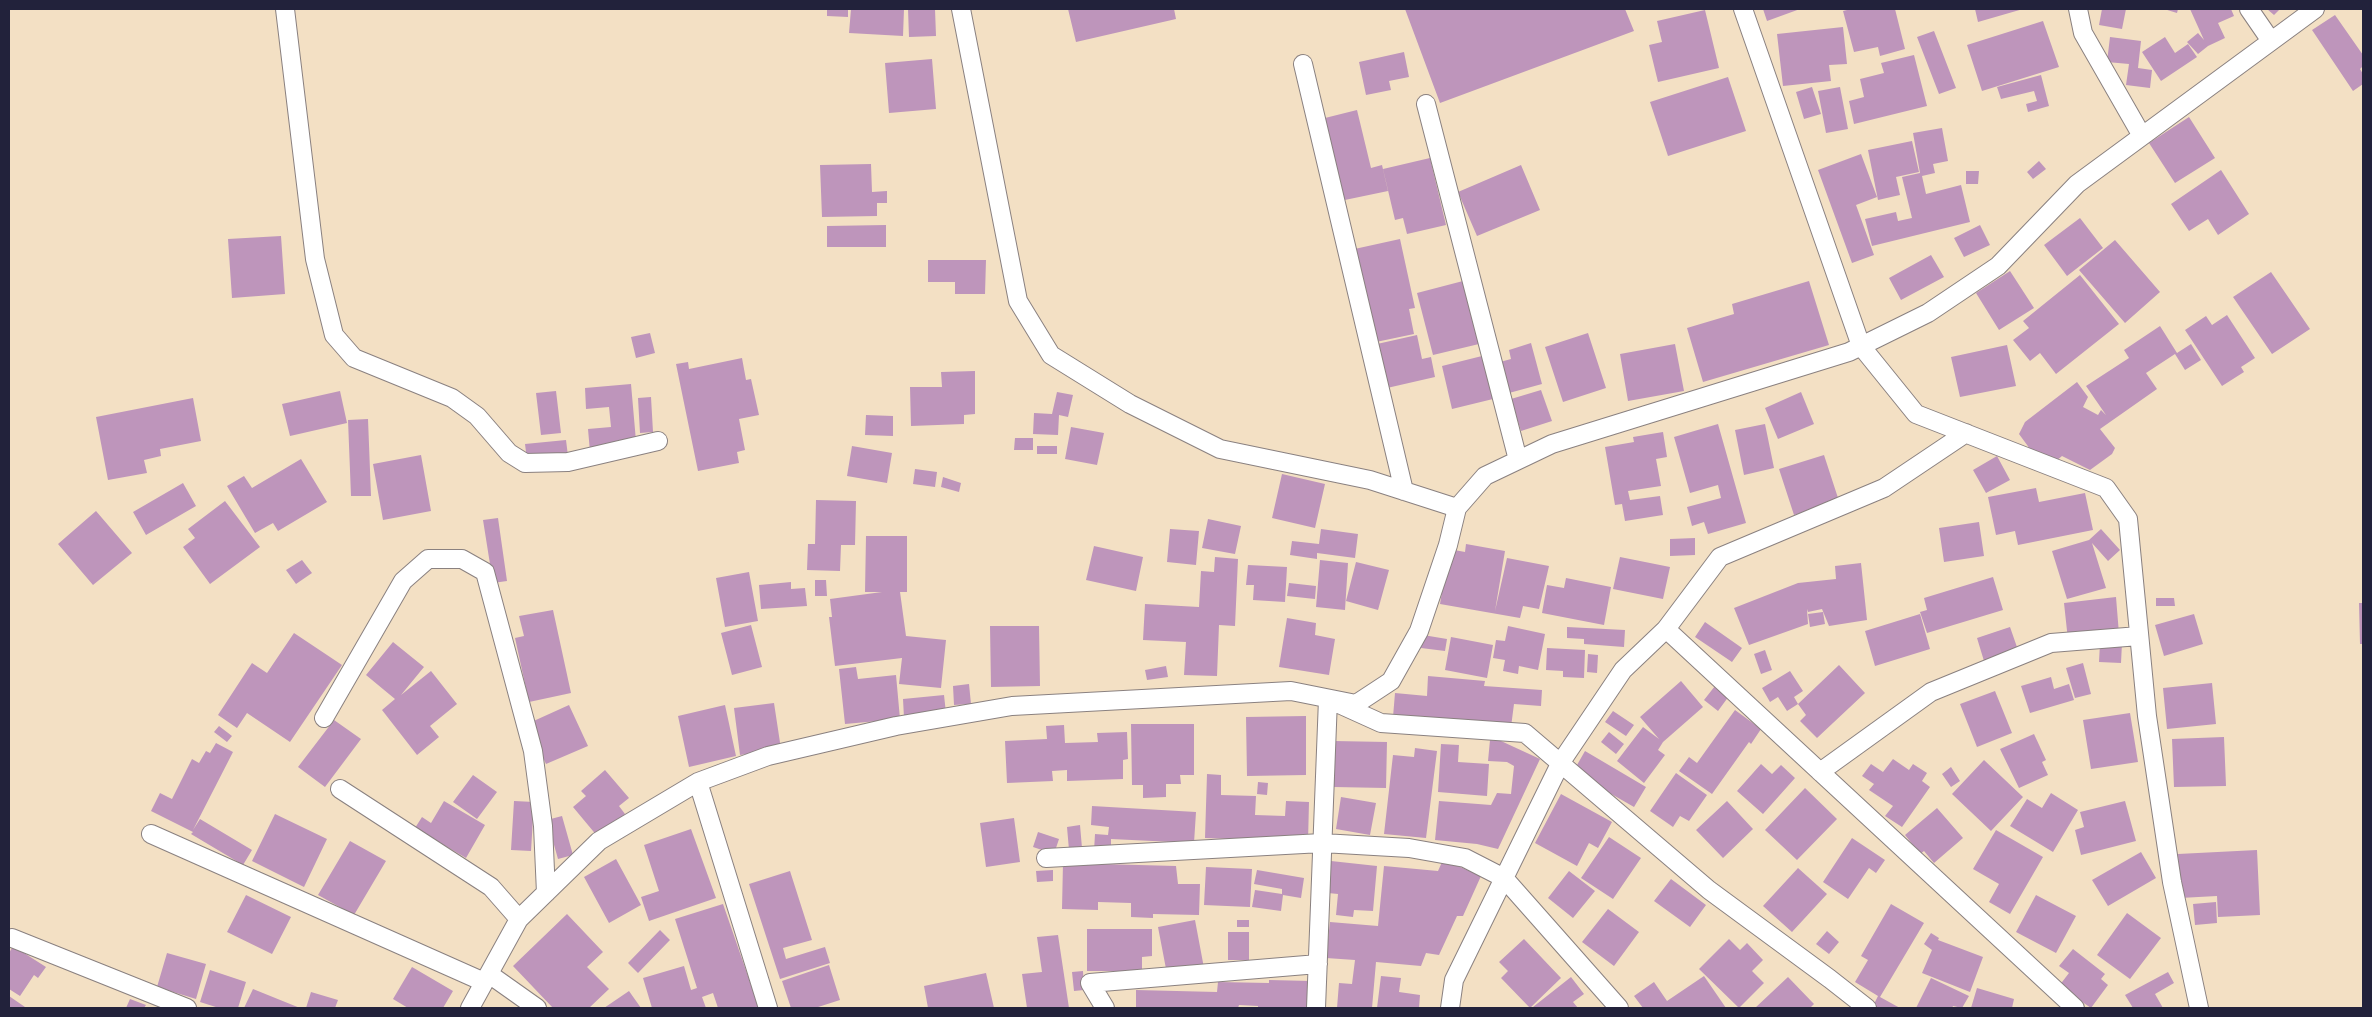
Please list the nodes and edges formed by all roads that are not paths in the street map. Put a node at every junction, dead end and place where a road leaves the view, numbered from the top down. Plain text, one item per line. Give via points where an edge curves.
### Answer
1 (285, 9) edge
2 (961, 9) edge
3 (1743, 9) edge
4 (2248, 9) edge
5 (2315, 9) edge
6 (2076, 10) edge
7 (2270, 41) junction
8 (1303, 64) dead end
9 (1426, 104) dead end
10 (2142, 136) junction
11 (1862, 346) junction
12 (1966, 434) junction
13 (658, 441) dead end
14 (1518, 460) junction
15 (1404, 491) junction
16 (1457, 508) junction
17 (1666, 628) junction
18 (2139, 636) junction
19 (1328, 699) junction
20 (324, 718) dead end
21 (1561, 762) junction
22 (1820, 772) junction
23 (698, 782) junction
24 (340, 789) dead end
25 (151, 834) dead end
26 (1322, 843) junction
27 (1046, 858) dead end
28 (1504, 878) junction
29 (546, 893) junction
30 (519, 919) junction
31 (12, 938) dead end
32 (1318, 964) junction
33 (487, 978) junction
34 (187, 1008) edge
35 (470, 1008) edge
36 (537, 1008) edge
37 (768, 1008) edge
38 (1105, 1008) edge
39 (1316, 1008) edge
40 (1450, 1008) edge
41 (1619, 1008) edge
42 (1867, 1008) edge
43 (2075, 1008) edge
44 (2199, 1008) edge

1 - 13 street via 315,259 334,335 354,358 452,398 477,416 509,452 525,464 568,462
2 - 15 street via 1018,301 1051,355 1130,404 1220,449 1370,480
3 - 11 street
4 - 7 street
5 - 7 street
6 - 10 street via 2083,33
7 - 10 street
8 - 15 street
9 - 14 street
10 - 11 street via 2077,184 1998,266 1928,313
11 - 12 street via 1916,414
11 - 14 street via 1552,444
12 - 17 street via 1884,488 1720,557
12 - 18 street via 2106,488 2128,519
14 - 16 street via 1485,476
15 - 16 street
16 - 19 street via 1419,631 1391,681 1356,704
17 - 21 street via 1623,670
17 - 22 street
18 - 22 street via 2051,643 1931,692
18 - 44 street via 2147,716 2172,882
19 - 21 street via 1381,724 1525,733
19 - 23 street via 1291,691 1012,706 896,726 768,756
19 - 26 street
20 - 29 street via 403,581 428,559 462,559 484,572 533,751 543,826
21 - 28 street
21 - 42 street via 1708,890
22 - 43 street
23 - 29 street via 599,841
23 - 37 street
24 - 30 street via 491,887
25 - 33 street
26 - 27 street
26 - 28 street via 1408,848 1455,856
26 - 32 street
28 - 40 street via 1454,980
28 - 41 street
29 - 30 street
30 - 33 street
31 - 34 street
32 - 38 street via 1090,983
32 - 39 street
33 - 35 street
33 - 36 street

